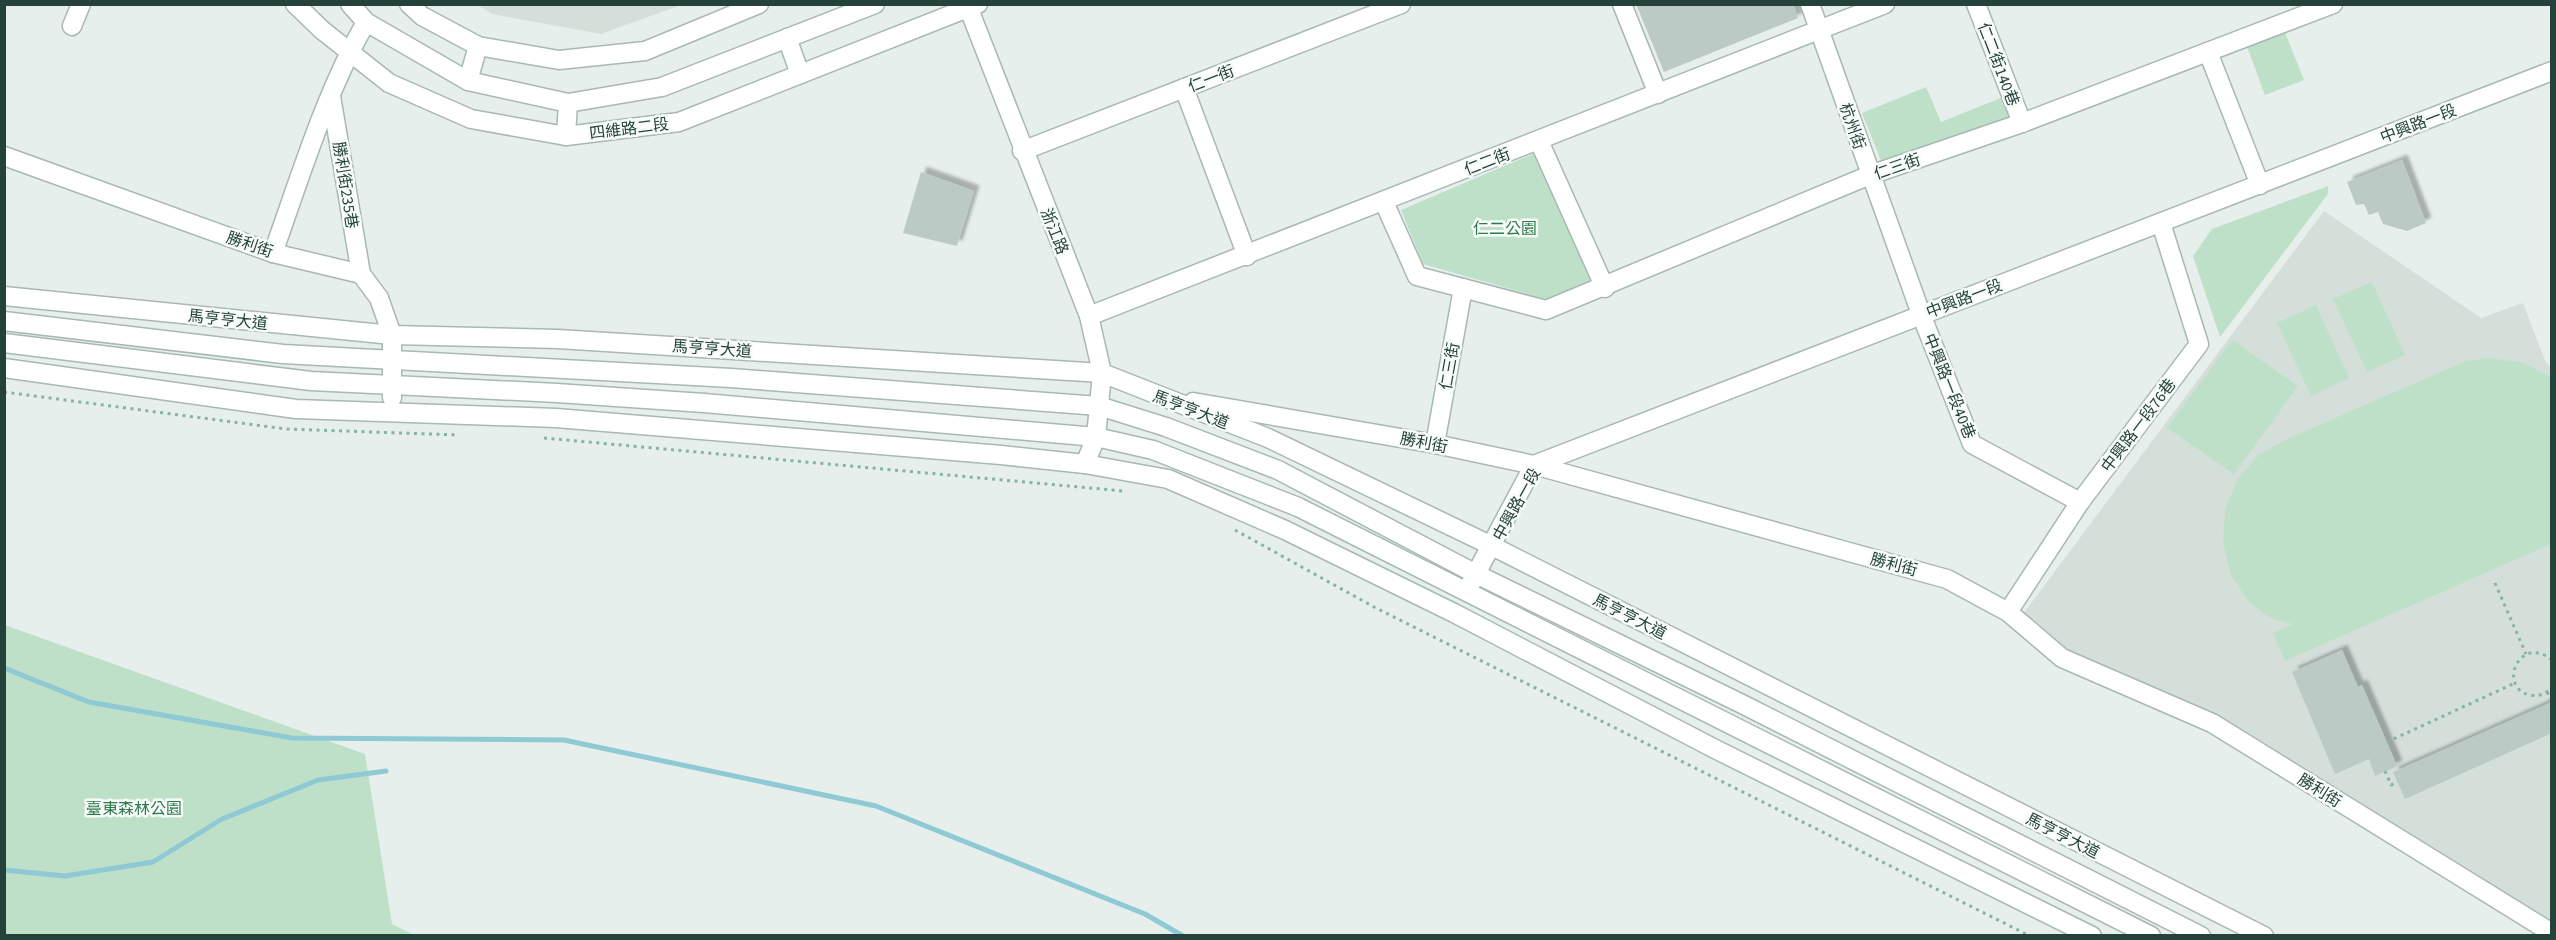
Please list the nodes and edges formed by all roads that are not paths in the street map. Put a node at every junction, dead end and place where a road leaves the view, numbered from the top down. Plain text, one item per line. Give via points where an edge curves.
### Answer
1 (81, 4) edge
2 (295, 4) edge
3 (350, 4) edge
4 (410, 4) edge
5 (759, 4) edge
6 (875, 4) edge
7 (1401, 4) edge
8 (1622, 4) edge
9 (1810, 4) edge
10 (1885, 4) edge
11 (1976, 4) edge
12 (2333, 4) edge
13 (971, 6) edge
14 (366, 22) junction
15 (72, 26) dead end
16 (1820, 30) junction
17 (787, 38) junction
18 (478, 46) junction
19 (349, 52) junction
20 (2208, 52) junction
21 (2552, 71) edge
22 (800, 74) junction
23 (468, 81) junction
24 (1184, 88) junction
25 (1658, 94) junction
26 (331, 96) junction
27 (568, 103) junction
28 (2022, 123) junction
29 (566, 136) junction
30 (1539, 141) junction
31 (1022, 151) junction
32 (5, 159) edge
33 (1870, 175) junction
34 (2260, 184) junction
35 (1384, 202) junction
36 (2161, 223) junction
37 (273, 253) junction
38 (1247, 256) junction
39 (361, 274) junction
40 (1463, 288) junction
41 (1605, 288) junction
42 (4, 296) edge
43 (1921, 314) junction
44 (1089, 316) junction
45 (4, 321) edge
46 (392, 335) junction
47 (558, 339) junction
48 (4, 343) edge
49 (862, 358) junction
50 (393, 360) junction
51 (4, 368) edge
52 (558, 368) junction
53 (1102, 373) junction
54 (393, 386) junction
55 (861, 388) junction
56 (557, 393) junction
57 (1156, 396) junction
58 (1099, 406) junction
59 (391, 411) junction
60 (862, 417) junction
61 (556, 418) junction
62 (1096, 437) junction
63 (861, 443) junction
64 (1435, 444) junction
65 (1085, 464) junction
66 (1534, 465) junction
67 (2080, 502) junction
68 (1492, 546) junction
69 (1476, 574) junction
70 (1466, 593) junction
71 (2008, 612) junction
72 (1454, 613) junction
73 (2157, 882) junction
74 (2143, 906) junction
75 (2140, 933) edge
76 (2552, 933) edge
77 (2092, 936) edge
78 (2201, 936) edge
79 (2264, 936) edge

1 - 15 street
2 - 19 street, 四維路二段
3 - 14 street, 四維路二段
4 - 18 street via 422,16
5 - 18 street via 645,51 559,60
6 - 17 street, 四維路二段
7 - 24 street, 仁一街
8 - 25 street
9 - 16 street, 杭州街
10 - 16 street, 仁二街
11 - 28 street, 仁二街140巷
12 - 20 street, 仁三街
13 - 22 street, 四維路二段
13 - 31 street, 浙江路
14 - 19 street
14 - 23 street, 四維路二段
16 - 25 street, 仁二街
16 - 33 street, 杭州街
17 - 22 street
17 - 27 street, 四維路二段 via 662,87
18 - 23 street
19 - 26 street
19 - 29 street, 四維路二段 via 389,82 471,119
20 - 28 street, 仁三街
20 - 34 street
21 - 34 street, 中興路一段
22 - 29 street, 四維路二段 via 679,122
23 - 27 street, 四維路二段
24 - 31 street, 仁一街
24 - 38 street
25 - 30 street, 仁二街
26 - 37 street
26 - 39 street, 勝利街235巷
27 - 29 street
28 - 33 street, 仁三街
30 - 35 street, 仁二街
30 - 41 street
31 - 44 street, 浙江路
32 - 37 street, 勝利街
33 - 41 street, 仁三街
33 - 43 street, 杭州街
34 - 36 street, 中興路一段
35 - 38 street, 仁二街
35 - 40 street, 仁三街 via 1417,276
36 - 43 street, 中興路一段
36 - 67 street, 中興路一段76巷 via 2199,344
37 - 39 street, 勝利街
38 - 44 street, 仁二街
39 - 46 street via 379,298
40 - 41 street, 仁三街 via 1546,310
40 - 64 street, 仁三街
42 - 46 street, 馬亨亨大道
43 - 66 street, 中興路一段
43 - 67 street, 中興路一段40巷 via 1972,444
44 - 53 street, 浙江路
45 - 50 street, 馬亨亨大道 via 283,354
46 - 47 street, 馬亨亨大道
46 - 50 street
47 - 49 street, 馬亨亨大道
47 - 52 street
48 - 54 street via 311,381
49 - 53 street, 馬亨亨大道
49 - 55 street
50 - 52 street, 馬亨亨大道
50 - 54 street
51 - 59 street via 296,409
52 - 55 street, 馬亨亨大道
53 - 57 street, 馬亨亨大道
53 - 58 street, 浙江路
54 - 56 street
54 - 59 street
55 - 58 street, 馬亨亨大道
56 - 60 street
56 - 61 street
57 - 64 street, 勝利街
57 - 68 street, 馬亨亨大道 via 1268,438
58 - 62 street, 浙江路
58 - 69 street, 馬亨亨大道 via 1278,470
59 - 61 street
60 - 62 street
60 - 63 street
61 - 63 street
62 - 65 street, 浙江路
62 - 70 street via 1154,450 1298,507
63 - 65 street
64 - 66 street, 勝利街
65 - 72 street via 1168,479 1285,530
66 - 68 street, 中興路一段
66 - 71 street, 勝利街 via 1947,579
67 - 71 street, 中興路一段76巷
68 - 69 street, 中興路一段
68 - 73 street, 馬亨亨大道
69 - 70 street, 中興路一段
69 - 74 street, 馬亨亨大道
70 - 72 street, 中興路一段
70 - 75 street
71 - 76 street, 勝利街 via 2062,658 2212,723
72 - 77 street via 1715,749
73 - 74 street
73 - 79 street, 馬亨亨大道
74 - 78 street, 馬亨亨大道

